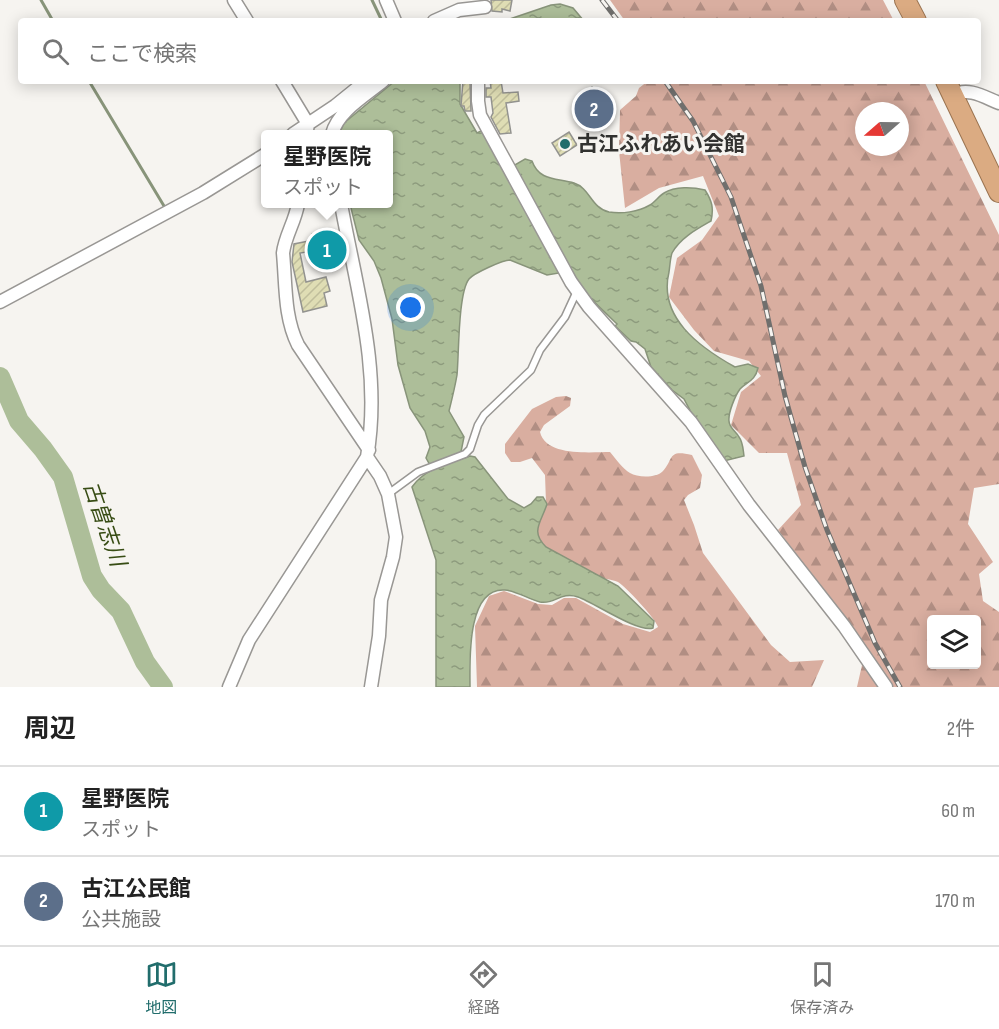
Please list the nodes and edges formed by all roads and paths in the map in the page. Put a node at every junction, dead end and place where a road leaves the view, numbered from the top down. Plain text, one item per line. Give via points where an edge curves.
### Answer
1 (234, 0) edge
2 (386, 0) edge
3 (905, 0) edge
4 (485, 4) edge
5 (244, 18) edge
6 (394, 18) edge
7 (441, 18) edge
8 (914, 18) edge
9 (284, 84) edge
10 (362, 84) edge
11 (379, 84) edge
12 (478, 84) edge
13 (950, 88) edge
14 (999, 103) edge
15 (307, 129) edge
16 (334, 130) edge
17 (261, 157) edge
18 (999, 192) edge
19 (297, 208) edge
20 (342, 208) edge
21 (577, 291) junction
22 (4, 300) edge
23 (368, 454) junction
24 (388, 494) junction
25 (228, 687) edge
26 (371, 687) edge
27 (886, 687) edge

1 - 5 street
2 - 6 street
3 - 8 highway
4 - 7 street
9 - 15 street
10 - 15 street
11 - 16 street via 341,116
12 - 21 street via 480,115
13 - 14 street
13 - 18 highway
17 - 22 street via 203,193
19 - 23 street via 283,254 290,330
20 - 23 street via 367,335
21 - 24 lane via 531,369 492,405 478,425 470,449 418,472
21 - 27 street via 691,422
23 - 24 street
23 - 25 street via 249,640
24 - 26 street via 396,537 381,600

